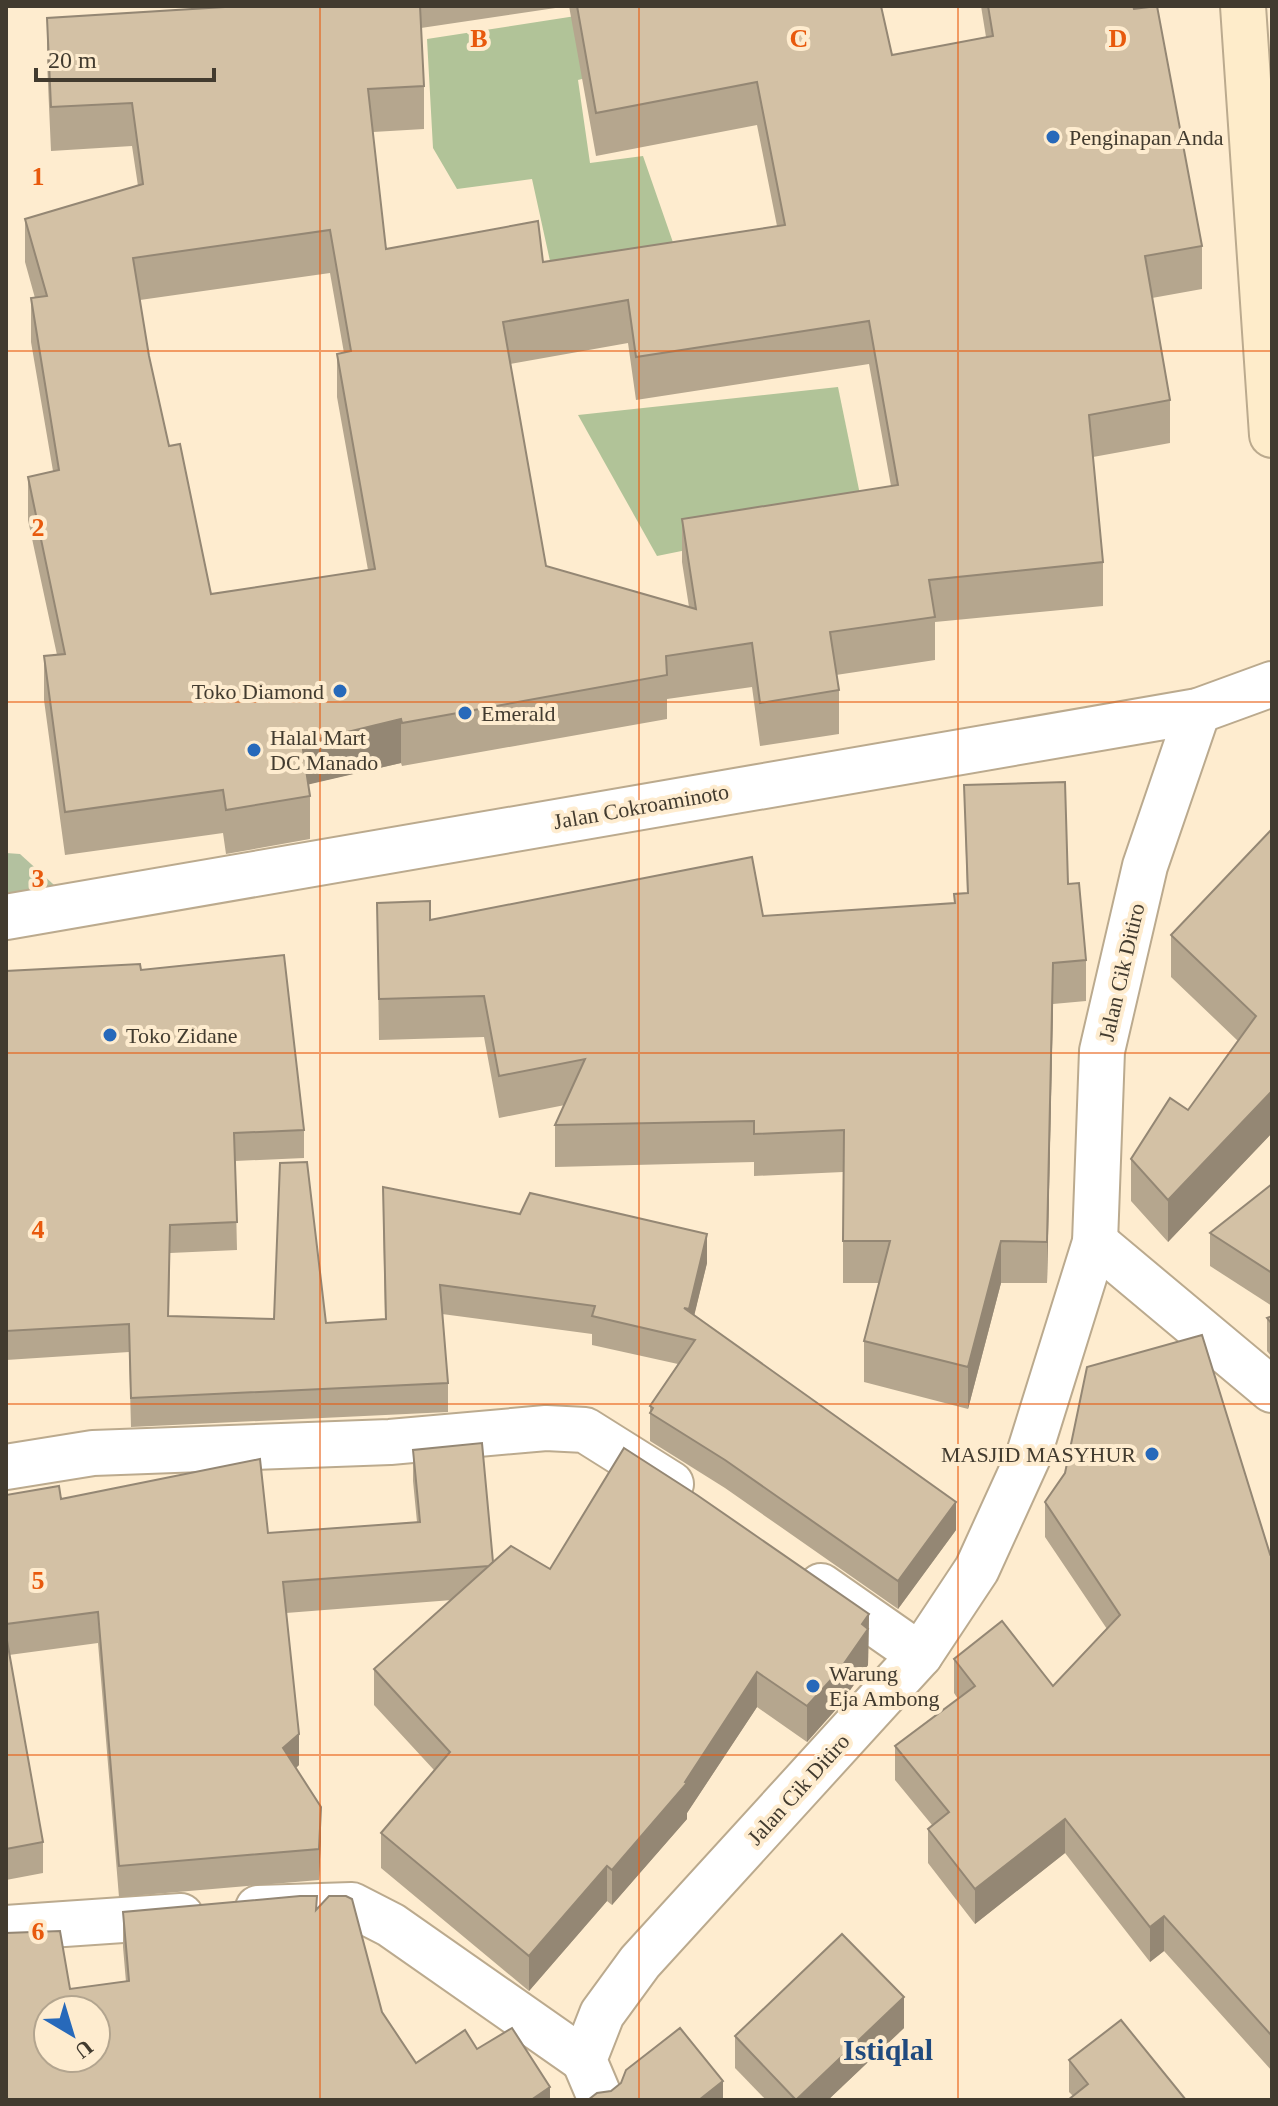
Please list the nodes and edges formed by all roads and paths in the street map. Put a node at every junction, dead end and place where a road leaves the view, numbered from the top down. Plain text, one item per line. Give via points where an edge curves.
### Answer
1 (1243, 6) edge
2 (1272, 435) edge
3 (1272, 684) edge
4 (1198, 711) junction
5 (6, 917) edge
6 (1095, 1242) junction
7 (1272, 1390) edge
8 (6, 1467) edge
9 (711, 1509) edge
10 (789, 1564) edge
11 (920, 1655) junction
12 (6, 1928) edge
13 (584, 2060) junction
14 (601, 2100) edge

1 - 2 main road
3 - 4 street, Jalan Cokroaminoto
4 - 5 street, Jalan Cokroaminoto
4 - 6 street, Jalan Cik Ditiro via 1145,866 1102,1051
6 - 7 street
6 - 11 street, Jalan Cik Ditiro via 1028,1457 977,1569
8 - 9 street via 93,1453 585,1430
10 - 11 street
11 - 13 street, Jalan Cik Ditiro via 640,1962 602,2014
12 - 13 street via 352,1905 391,1925
13 - 14 street

